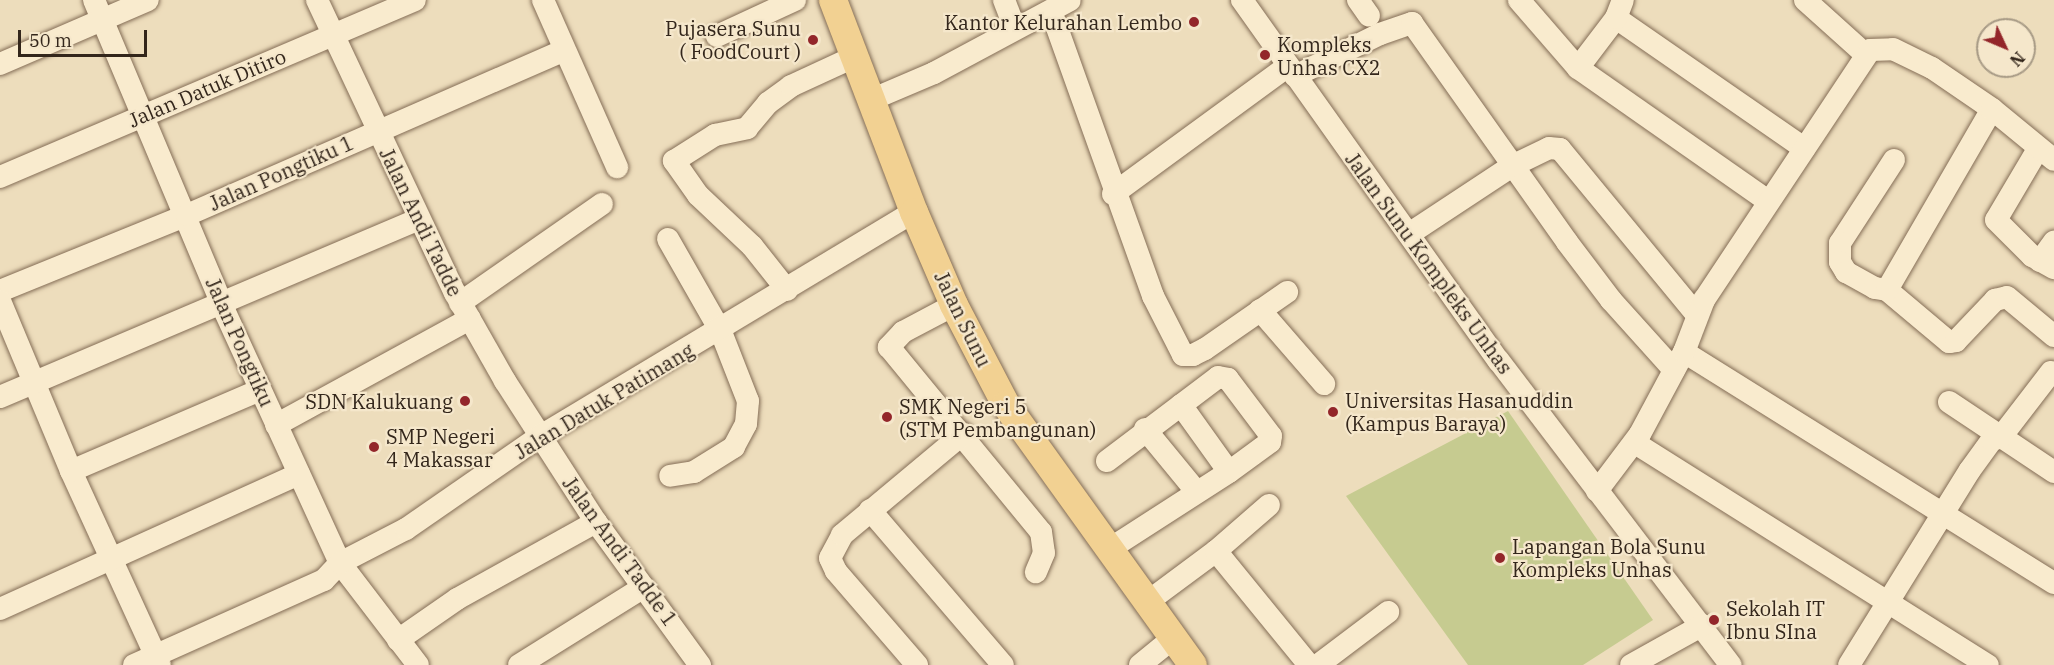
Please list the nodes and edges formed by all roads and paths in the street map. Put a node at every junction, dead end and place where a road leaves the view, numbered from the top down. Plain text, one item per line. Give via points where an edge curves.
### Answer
1 (148, 0) edge
2 (317, 0) edge
3 (415, 0) edge
4 (543, 0) edge
5 (795, 0) edge
6 (833, 0) edge
7 (1004, 0) edge
8 (1242, 0) edge
9 (1519, 0) edge
10 (1805, 0) edge
11 (1060, 6) edge
12 (1619, 9) edge
13 (98, 10) edge
14 (1015, 28) junction
15 (332, 35) junction
16 (717, 36) dead end
17 (565, 50) junction
18 (1865, 54) junction
19 (856, 56) junction
20 (0, 64) edge
21 (1578, 68) junction
22 (1292, 71) junction
23 (873, 99) junction
24 (1992, 109) junction
25 (144, 115) junction
26 (375, 131) junction
27 (1804, 148) junction
28 (2046, 155) edge
29 (1894, 160) dead end
30 (1512, 166) junction
31 (617, 167) dead end
32 (0, 177) edge
33 (1113, 194) junction
34 (1768, 201) junction
35 (603, 204) dead end
36 (914, 212) junction
37 (187, 215) junction
38 (419, 219) junction
39 (1410, 234) junction
40 (668, 239) dead end
41 (2054, 242) edge
42 (2047, 265) edge
43 (787, 290) junction
44 (1887, 290) junction
45 (0, 291) edge
46 (1287, 292) dead end
47 (0, 301) edge
48 (221, 303) junction
49 (954, 305) junction
50 (1260, 310) junction
51 (465, 311) junction
52 (1696, 314) junction
53 (721, 332) junction
54 (2054, 336) edge
55 (1679, 361) junction
56 (2051, 372) dead end
57 (33, 384) junction
58 (1324, 384) dead end
59 (260, 390) junction
60 (0, 398) edge
61 (1949, 402) dead end
62 (1181, 405) junction
63 (276, 425) junction
64 (1145, 429) junction
65 (963, 434) junction
66 (539, 437) junction
67 (2001, 437) junction
68 (1635, 443) junction
69 (1107, 461) dead end
70 (71, 471) junction
71 (1229, 472) junction
72 (2054, 472) edge
73 (299, 474) junction
74 (670, 476) dead end
75 (1196, 491) junction
76 (1597, 491) junction
77 (1269, 505) dead end
78 (870, 510) junction
79 (1943, 513) junction
80 (596, 522) junction
81 (1108, 550) junction
82 (1216, 551) junction
83 (110, 558) junction
84 (340, 563) junction
85 (1036, 572) dead end
86 (2054, 584) edge
87 (644, 587) junction
88 (1888, 602) junction
89 (1146, 603) junction
90 (0, 609) edge
91 (1388, 612) dead end
92 (1703, 625) junction
93 (1172, 639) junction
94 (405, 656) edge
95 (691, 661) edge
96 (992, 661) edge
97 (149, 662) edge
98 (519, 665) edge
99 (917, 665) edge
100 (1140, 665) edge
101 (1193, 665) edge
102 (1309, 665) edge
103 (1318, 665) edge
104 (1632, 665) edge
105 (1731, 665) edge
106 (1849, 665) edge
107 (1988, 665) edge

1 - 13 street
2 - 15 street, Jalan Andi Tadde
3 - 15 street, Jalan Datuk Ditiro
4 - 17 street
5 - 16 street
6 - 19 main road, Jalan Sunu
7 - 14 street
8 - 22 street, Jalan Sunu Kompleks Unhas
9 - 21 street
10 - 18 street
11 - 14 street
11 - 33 street
12 - 21 street
12 - 27 street
13 - 20 street
13 - 25 street, Jalan Pongtiku
14 - 23 street via 934,73
15 - 25 street, Jalan Datuk Ditiro
15 - 26 street, Jalan Andi Tadde
17 - 26 street, Jalan Pongtiku 1
17 - 31 street
18 - 24 street via 1884,47 1898,51
18 - 27 street
19 - 23 main road, Jalan Sunu
19 - 43 street via 791,86 773,99 747,128 715,135 674,161 698,195 736,229
21 - 34 street
22 - 30 street via 1412,23
22 - 33 street
22 - 39 street, Jalan Sunu Kompleks Unhas
23 - 36 main road, Jalan Sunu
24 - 28 street
24 - 44 street
25 - 32 street, Jalan Datuk Ditiro
25 - 37 street, Jalan Pongtiku
26 - 37 street, Jalan Pongtiku 1
26 - 38 street, Jalan Andi Tadde
27 - 34 street
28 - 42 street via 1996,220
29 - 44 street via 1840,243 1840,262 1846,272
30 - 39 street
30 - 52 street via 1549,148 1563,151
30 - 55 street via 1611,300
33 - 50 street via 1153,296 1183,355 1205,349
34 - 52 street
35 - 51 street
36 - 43 street, Jalan Datuk Patimang
36 - 49 main road, Jalan Sunu
37 - 45 street, Jalan Pongtiku 1
37 - 48 street, Jalan Pongtiku
38 - 48 street
38 - 51 street, Jalan Andi Tadde
39 - 76 street, Jalan Sunu Kompleks Unhas
40 - 53 street
41 - 42 street
43 - 53 street, Jalan Datuk Patimang
44 - 54 street via 1949,342 1956,341 1995,300 2007,297
46 - 50 street
47 - 57 street
48 - 57 street
48 - 59 street, Jalan Pongtiku
49 - 65 street via 903,332 889,347
49 - 81 main road, Jalan Sunu via 1006,405
50 - 58 street
51 - 63 street
51 - 66 street, Jalan Andi Tadde
52 - 55 street
53 - 66 street, Jalan Datuk Patimang
53 - 74 street via 746,392 746,424 734,447 714,462
55 - 68 street
55 - 79 street
56 - 67 street
57 - 60 street
57 - 70 street
59 - 63 street, Jalan Pongtiku
59 - 70 street
61 - 67 street
62 - 64 street
62 - 71 street
62 - 71 street via 1223,377 1266,427 1270,442
63 - 73 street, Jalan Pongtiku
64 - 69 street
64 - 75 street
65 - 78 street
65 - 85 street via 1041,532 1044,553
66 - 80 street, Jalan Andi Tadde 1
66 - 84 street, Jalan Datuk Patimang via 406,530
67 - 72 street
67 - 79 street via 1992,440
68 - 76 street
68 - 88 street
70 - 83 street
71 - 75 street
73 - 83 street
73 - 84 street, Jalan Pongtiku
75 - 81 street
76 - 92 street, Jalan Sunu Kompleks Unhas
77 - 82 street
78 - 96 street
78 - 99 street via 842,535 830,558 836,571
79 - 86 street
79 - 88 street
80 - 87 street, Jalan Andi Tadde 1
80 - 94 street via 457,599
81 - 89 main road, Jalan Sunu
82 - 89 street
82 - 102 street
83 - 90 street
83 - 97 street
84 - 94 street, Jalan Pongtiku
84 - 97 street, Jalan Datuk Patimang via 324,580
87 - 95 street, Jalan Andi Tadde 1
87 - 98 street
88 - 106 street
88 - 107 street
89 - 93 main road, Jalan Sunu
91 - 103 street
92 - 104 street
92 - 105 street, Jalan Sunu Kompleks Unhas
93 - 100 street
93 - 101 main road, Jalan Sunu

